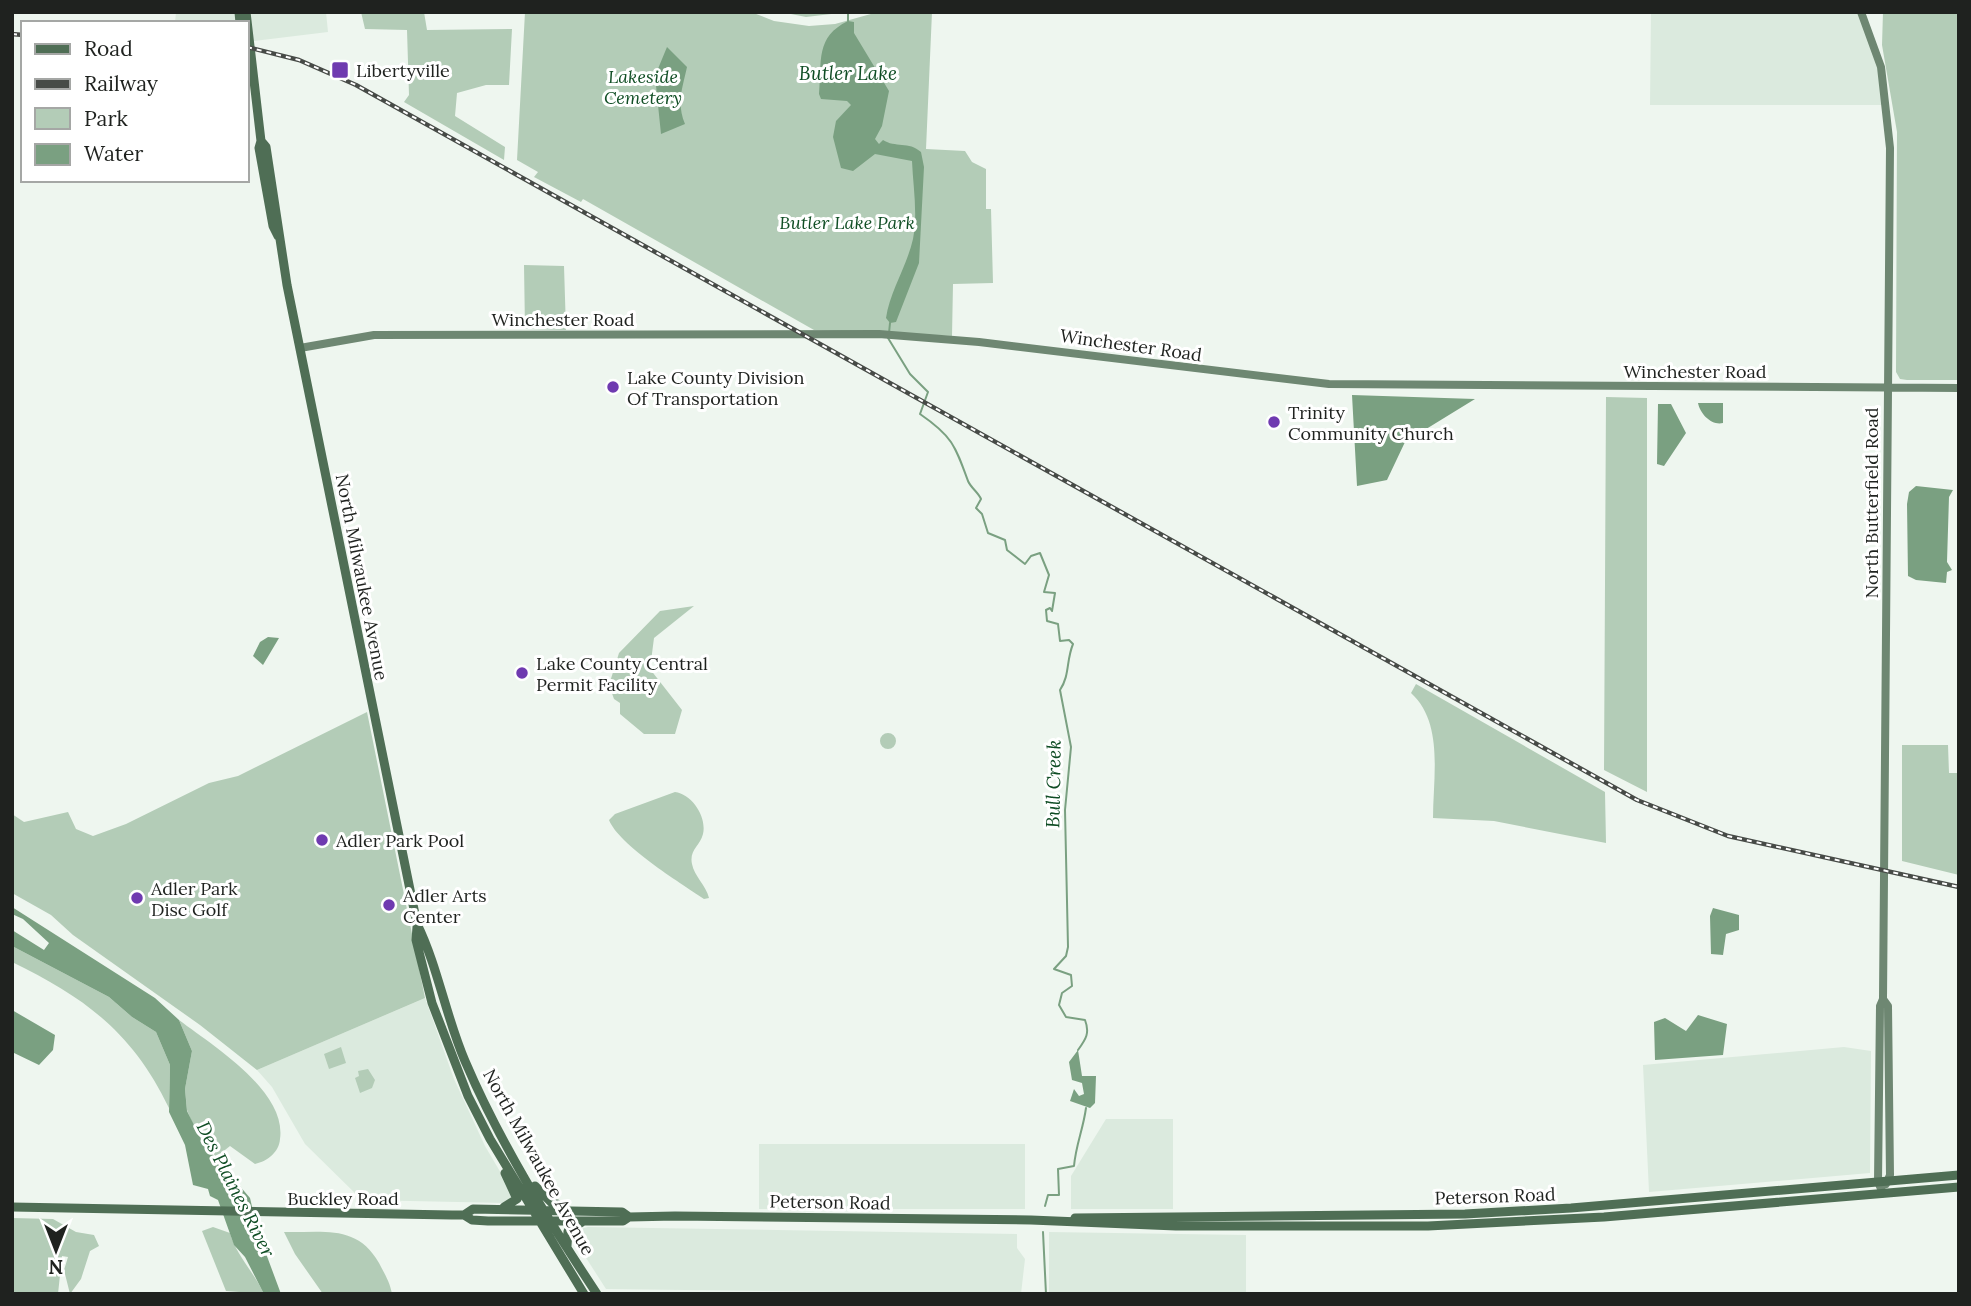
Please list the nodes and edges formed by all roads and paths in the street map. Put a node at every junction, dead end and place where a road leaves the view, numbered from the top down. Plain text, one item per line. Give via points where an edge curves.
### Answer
1 (1861, 12) edge
2 (248, 25) edge
3 (248, 56) edge
4 (300, 348) junction
5 (1887, 388) junction
6 (1959, 388) edge
7 (417, 924) junction
8 (1883, 999) junction
9 (1879, 1039) junction
10 (1889, 1083) junction
11 (1870, 1093) dead end
12 (1879, 1098) junction
13 (490, 1139) junction
14 (1959, 1175) edge
15 (1883, 1181) junction
16 (529, 1184) junction
17 (1959, 1188) edge
18 (1883, 1193) junction
19 (12, 1207) edge
20 (491, 1210) junction
21 (535, 1211) junction
22 (546, 1211) junction
23 (610, 1212) junction
24 (464, 1215) junction
25 (629, 1217) junction
26 (1031, 1220) junction
27 (488, 1221) junction
28 (541, 1221) junction
29 (552, 1221) junction
30 (584, 1221) junction
31 (568, 1247) junction
32 (556, 1248) junction
33 (584, 1294) edge
34 (597, 1294) edge

1 - 5 main road, North Butterfield Road via 1881,67 1889,126
2 - 3 main road, North Milwaukee Avenue via 252,52
3 - 4 main road, North Milwaukee Avenue
4 - 5 main road, Winchester Road via 374,335 879,334 1329,384
4 - 7 main road, North Milwaukee Avenue
5 - 6 main road, Winchester Road
5 - 8 main road, North Butterfield Road
7 - 13 main road, North Milwaukee Avenue via 416,940 432,1003 456,1069
7 - 16 main road, North Milwaukee Avenue via 464,1059
8 - 9 main road, North Butterfield Road
8 - 10 main road, North Butterfield Road via 1888,1006
9 - 11 main road via 1875,1085
9 - 12 main road, North Butterfield Road
10 - 12 main road
10 - 15 main road, North Butterfield Road
12 - 15 main road, North Butterfield Road
13 - 20 main road via 517,1196 511,1205
13 - 21 main road, North Milwaukee Avenue
14 - 15 main road, Peterson Road
15 - 18 main road, North Butterfield Road
15 - 26 main road, Peterson Road via 1478,1213
16 - 22 main road, North Milwaukee Avenue
16 - 23 main road via 556,1206 603,1206
17 - 18 main road, Peterson Road
18 - 26 main road, Peterson Road via 1440,1226 1186,1226
19 - 24 main road, Buckley Road
20 - 21 main road, Buckley Road
20 - 24 main road, Buckley Road via 473,1209
21 - 22 main road, Buckley Road
21 - 28 main road, North Milwaukee Avenue
22 - 23 main road, Peterson Road
22 - 29 main road, North Milwaukee Avenue
23 - 25 main road, Peterson Road
24 - 27 main road, Peterson Road
25 - 26 main road, Peterson Road
25 - 30 main road, Peterson Road via 624,1222
27 - 28 main road, Peterson Road
27 - 32 main road via 531,1226
28 - 29 main road, Peterson Road
28 - 32 main road, North Milwaukee Avenue
29 - 30 main road, Peterson Road
29 - 31 main road, North Milwaukee Avenue
30 - 31 main road via 568,1231
31 - 34 main road, North Milwaukee Avenue
32 - 33 main road, North Milwaukee Avenue

